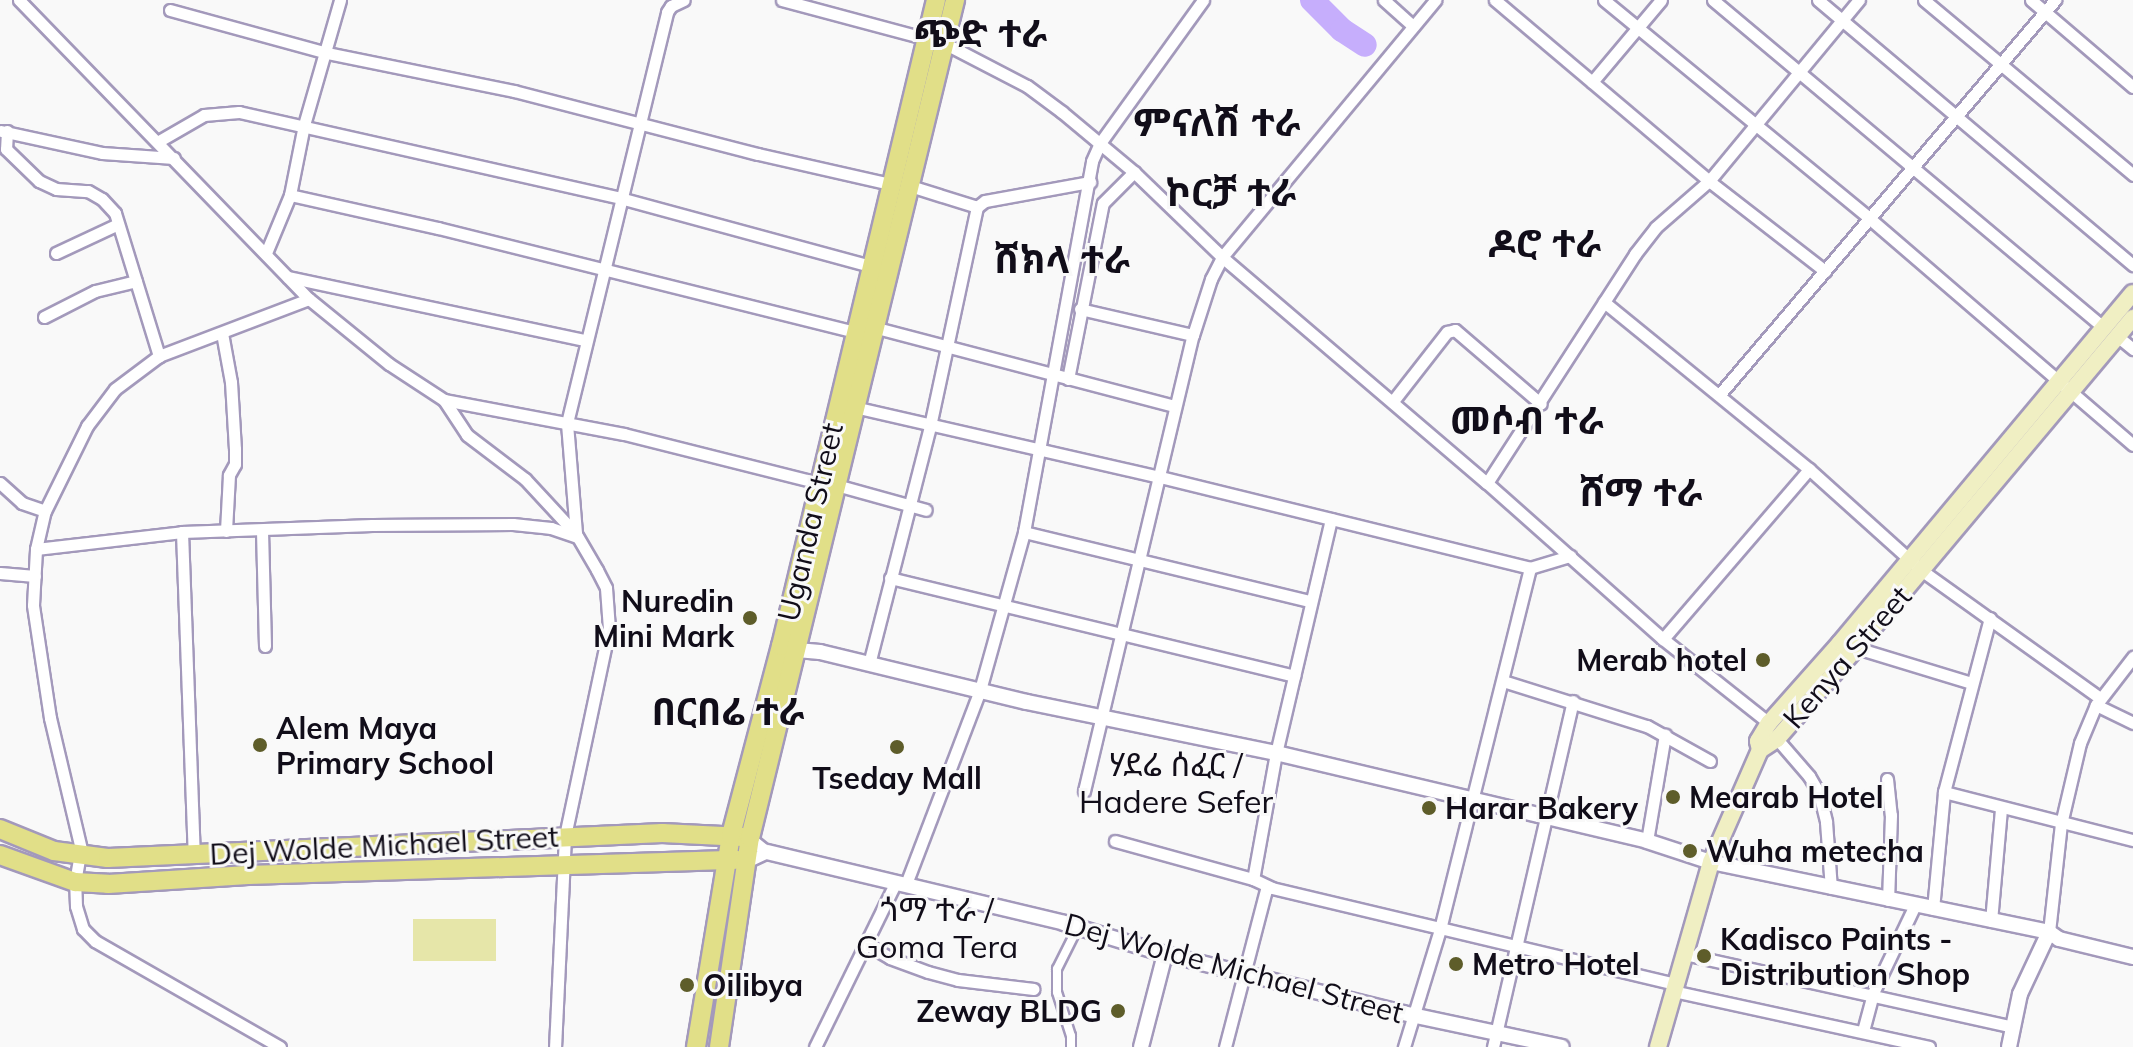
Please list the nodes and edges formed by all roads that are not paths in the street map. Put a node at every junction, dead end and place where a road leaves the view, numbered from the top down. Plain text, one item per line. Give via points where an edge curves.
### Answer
1 (19, 0) edge
2 (340, 0) edge
3 (684, 0) edge
4 (782, 0) edge
5 (936, 0) edge
6 (955, 0) edge
7 (1203, 0) edge
8 (1384, 0) edge
9 (1435, 0) edge
10 (1495, 0) edge
11 (1604, 0) edge
12 (1661, 0) edge
13 (1713, 0) edge
14 (1818, 0) edge
15 (1859, 0) edge
16 (1924, 0) edge
17 (2031, 0) edge
18 (2055, 0) edge
19 (170, 10) dead end
20 (2045, 11) junction
21 (1842, 20) junction
22 (1413, 26) junction
23 (1637, 28) junction
24 (936, 41) junction
25 (327, 53) junction
26 (2001, 63) junction
27 (1799, 73) junction
28 (1592, 82) junction
29 (2133, 87) edge
30 (1957, 116) junction
31 (1756, 124) junction
32 (304, 125) junction
33 (642, 125) junction
34 (3, 131) edge
35 (159, 141) junction
36 (1100, 143) junction
37 (174, 158) junction
38 (1912, 169) junction
39 (1134, 172) junction
40 (2133, 175) edge
41 (1709, 181) junction
42 (899, 184) junction
43 (1088, 188) junction
44 (290, 195) junction
45 (620, 198) junction
46 (1105, 199) junction
47 (977, 207) junction
48 (1869, 218) junction
49 (118, 224) junction
50 (56, 253) dead end
51 (266, 253) junction
52 (1222, 257) junction
53 (2133, 265) edge
54 (871, 266) junction
55 (605, 269) junction
56 (1825, 271) junction
57 (288, 277) junction
58 (136, 281) junction
59 (1066, 293) junction
60 (2133, 293) edge
61 (1082, 296) junction
62 (309, 299) junction
63 (1604, 302) junction
64 (1080, 309) junction
65 (44, 317) dead end
66 (2133, 318) edge
67 (873, 327) junction
68 (2110, 331) junction
69 (854, 332) junction
70 (222, 333) junction
71 (1193, 335) junction
72 (585, 340) junction
73 (947, 349) junction
74 (2133, 349) edge
75 (159, 356) junction
76 (1051, 375) junction
77 (1068, 379) junction
78 (2063, 387) junction
79 (1719, 395) junction
80 (444, 400) junction
81 (1393, 401) junction
82 (1541, 404) junction
83 (1175, 406) junction
84 (854, 407) junction
85 (567, 423) junction
86 (930, 426) junction
87 (2133, 445) edge
88 (1041, 449) junction
89 (1809, 469) junction
90 (1160, 477) junction
91 (0, 483) edge
92 (1487, 483) junction
93 (828, 484) junction
94 (908, 504) junction
95 (926, 510) dead end
96 (45, 511) junction
97 (1331, 519) junction
98 (226, 531) junction
99 (262, 531) junction
100 (182, 532) junction
101 (1024, 532) junction
102 (578, 536) junction
103 (36, 549) junction
104 (1570, 556) junction
105 (1140, 559) junction
106 (1915, 565) junction
107 (1530, 568) junction
108 (0, 573) edge
109 (35, 576) junction
110 (890, 578) junction
111 (1310, 601) junction
112 (1003, 604) junction
113 (1990, 618) junction
114 (1122, 635) junction
115 (1663, 639) junction
116 (265, 646) dead end
117 (1848, 646) junction
118 (789, 648) junction
119 (2133, 657) edge
120 (869, 664) junction
121 (1294, 676) junction
122 (1503, 681) junction
123 (1972, 683) junction
124 (980, 690) junction
125 (1573, 701) junction
126 (2098, 702) junction
127 (1101, 717) junction
128 (1769, 723) junction
129 (2133, 723) edge
130 (1665, 735) junction
131 (1777, 739) junction
132 (1760, 750) junction
133 (1276, 753) junction
134 (1710, 761) dead end
135 (1887, 779) dead end
136 (1084, 791) dead end
137 (1944, 792) junction
138 (1472, 802) junction
139 (2001, 808) junction
140 (1544, 819) junction
141 (2061, 824) junction
142 (0, 829) edge
143 (565, 836) junction
144 (741, 837) junction
145 (23, 839) junction
146 (2133, 840) edge
147 (1115, 841) dead end
148 (1647, 841) junction
149 (363, 845) junction
150 (767, 852) junction
151 (194, 853) junction
152 (82, 857) junction
153 (8, 859) edge
154 (736, 860) junction
155 (1711, 862) junction
156 (564, 863) junction
157 (361, 871) junction
158 (1253, 879) junction
159 (75, 882) junction
160 (901, 883) junction
161 (1267, 886) junction
162 (1831, 888) junction
163 (1888, 900) junction
164 (1915, 905) junction
165 (1933, 909) junction
166 (1991, 921) junction
167 (1441, 926) junction
168 (1078, 927) junction
169 (2049, 932) junction
170 (866, 944) junction
171 (1516, 946) junction
172 (1165, 954) junction
173 (1684, 954) junction
174 (2133, 957) edge
175 (1245, 974) junction
176 (1674, 988) junction
177 (1033, 989) dead end
178 (1873, 993) junction
179 (1412, 1015) junction
180 (2013, 1027) junction
181 (1863, 1031) junction
182 (1495, 1040) edge
183 (280, 1047) edge
184 (555, 1047) edge
185 (696, 1047) edge
186 (719, 1047) edge
187 (815, 1047) edge
188 (1071, 1047) edge
189 (1141, 1047) edge
190 (1225, 1047) edge
191 (1404, 1047) edge
192 (1562, 1047) edge
193 (1658, 1047) edge
194 (1929, 1047) edge
195 (2009, 1047) edge

1 - 35 street
2 - 25 street
3 - 33 street via 667,12
4 - 24 street
5 - 24 main road, Uganda Street
6 - 24 main road, Uganda Street
7 - 36 street
8 - 22 street
9 - 22 street
10 - 28 street
11 - 23 street
12 - 23 street
13 - 27 street
14 - 21 street
15 - 21 street
16 - 26 street
17 - 20 street
18 - 20 street
19 - 25 street
20 - 26 street
20 - 29 street
21 - 27 street
21 - 30 street
22 - 52 street
23 - 28 street
23 - 31 street
24 - 36 street via 1027,86
24 - 42 main road, Uganda Street
25 - 32 street
25 - 33 street via 514,91
26 - 30 street
26 - 40 street
27 - 31 street
27 - 38 street
28 - 41 street
30 - 38 street
30 - 53 street
31 - 41 street
31 - 48 street
32 - 35 street via 219,112
32 - 44 street
32 - 45 street
33 - 42 street
33 - 45 street
34 - 37 street via 102,153
34 - 49 street via 6,149 39,181 56,189 88,191 109,205
35 - 37 street
36 - 39 street
36 - 43 street
37 - 51 street
38 - 48 street
38 - 68 street
39 - 46 street
39 - 52 street
41 - 56 street
41 - 63 street via 1656,227
42 - 47 street
42 - 54 main road, Uganda Street
42 - 67 main road, Uganda Street
43 - 46 street
43 - 47 street via 985,201
43 - 59 street
44 - 51 street
44 - 55 street
45 - 54 street
45 - 55 street
46 - 61 street
47 - 73 street
48 - 56 street
48 - 78 street
49 - 50 street
49 - 58 street
51 - 57 street
52 - 71 street
52 - 81 street
54 - 69 main road, Uganda Street
55 - 69 street
55 - 72 street
56 - 79 street
57 - 62 street
57 - 72 street
58 - 65 street via 95,291
58 - 75 street
59 - 61 street
59 - 76 street
60 - 68 main road
61 - 64 street
62 - 70 street
62 - 80 street via 389,364
63 - 79 street
63 - 82 street
64 - 71 street
64 - 77 street
66 - 68 main road, Kenya Street
67 - 73 street
67 - 84 main road, Uganda Street
68 - 74 street
68 - 78 main road, Kenya Street
69 - 93 main road, Uganda Street
70 - 75 street
70 - 98 street via 235,449
71 - 83 street
72 - 85 street
73 - 76 street
73 - 86 street
75 - 96 street via 115,389 87,426
76 - 77 street
76 - 88 street
77 - 83 street
78 - 87 street
78 - 106 main road, Kenya Street
79 - 89 street
80 - 85 street
80 - 102 street via 467,435 525,479
81 - 82 street via 1447,332 1455,330
81 - 92 street
82 - 92 street
83 - 90 street
84 - 86 street
84 - 93 main road, Uganda Street
85 - 93 street
85 - 102 street
86 - 88 street
86 - 94 street
88 - 90 street
88 - 101 street
89 - 106 street
89 - 115 street
90 - 97 street
90 - 105 street
91 - 96 street via 22,503
92 - 104 street
93 - 94 street
93 - 118 main road, Uganda Street
94 - 95 street
94 - 110 street
96 - 103 street
97 - 107 street
97 - 111 street
98 - 99 street
98 - 100 street
99 - 102 street via 513,524
99 - 116 street
100 - 103 street
100 - 151 street
101 - 105 street
101 - 112 street
102 - 143 street via 606,588 609,629
103 - 109 street
104 - 107 street
104 - 115 street
105 - 111 street
105 - 114 street
106 - 113 street
106 - 117 main road, Kenya Street
107 - 122 street
108 - 109 street
109 - 152 street via 33,605 50,718
110 - 112 street
110 - 120 street
111 - 121 street
112 - 114 street
112 - 124 street
113 - 123 street
113 - 126 street
114 - 121 street
114 - 127 street
115 - 128 street
117 - 123 street
117 - 128 main road
117 - 131 main road, Kenya Street
118 - 120 street
118 - 144 main road, Uganda Street
119 - 126 street
120 - 124 street
121 - 133 street
122 - 125 street
122 - 138 street
123 - 137 street
124 - 127 street
124 - 160 street
125 - 130 street
125 - 140 street
126 - 129 street
126 - 141 street via 2080,743
127 - 133 street
127 - 136 street
128 - 132 main road via 1758,741
130 - 134 street
130 - 148 street
131 - 132 main road, Kenya Street
131 - 162 street via 1819,793
132 - 155 main road, Kenya Street
133 - 138 street
133 - 158 street
135 - 163 street
137 - 139 street
137 - 165 street
138 - 140 street
138 - 167 street
139 - 141 street
139 - 166 street
140 - 148 street
140 - 171 street
141 - 146 street
141 - 169 street
142 - 145 main road, Dej Wolde Michael Street
143 - 144 main road, Dej Wolde Michael Street
143 - 149 main road, Dej Wolde Michael Street
143 - 156 street
144 - 150 street, Dej Wolde Michael Street
144 - 154 main road, Uganda Street
145 - 152 main road, Dej Wolde Michael Street
145 - 153 street
147 - 158 street
148 - 155 street
149 - 151 main road, Dej Wolde Michael Street
149 - 157 main road
150 - 154 street, Dej Wolde Michael Street
150 - 160 street, Dej Wolde Michael Street
151 - 152 main road, Dej Wolde Michael Street
152 - 159 street
153 - 159 main road, Dej Wolde Michael Street
154 - 156 main road, Dej Wolde Michael Street
154 - 185 main road, Uganda Street
154 - 186 main road, Uganda Street
155 - 162 street
155 - 173 main road, Kenya Street
156 - 157 main road, Dej Wolde Michael Street
156 - 184 street
157 - 159 main road, Dej Wolde Michael Street
158 - 161 street
159 - 183 street via 81,922 95,941
160 - 168 street, Dej Wolde Michael Street
160 - 170 street
161 - 167 street
161 - 175 street
162 - 163 street
163 - 164 street
164 - 165 street
164 - 178 street
165 - 166 street
166 - 169 street
167 - 171 street
167 - 179 street
168 - 172 street, Dej Wolde Michael Street
168 - 188 street via 1057,969 1057,992
169 - 174 street
169 - 180 street via 2020,994
170 - 177 street via 928,972
170 - 187 street
171 - 176 street
171 - 182 street
172 - 175 street, Dej Wolde Michael Street
172 - 189 street
173 - 176 main road, Kenya Street
173 - 178 street
175 - 179 street, Dej Wolde Michael Street
175 - 190 street
176 - 181 street
176 - 193 main road, Kenya Street
178 - 180 street
178 - 181 street
179 - 182 street, Dej Wolde Michael Street
179 - 191 street
180 - 195 street
181 - 194 street
182 - 192 street, Dej Wolde Michael Street

